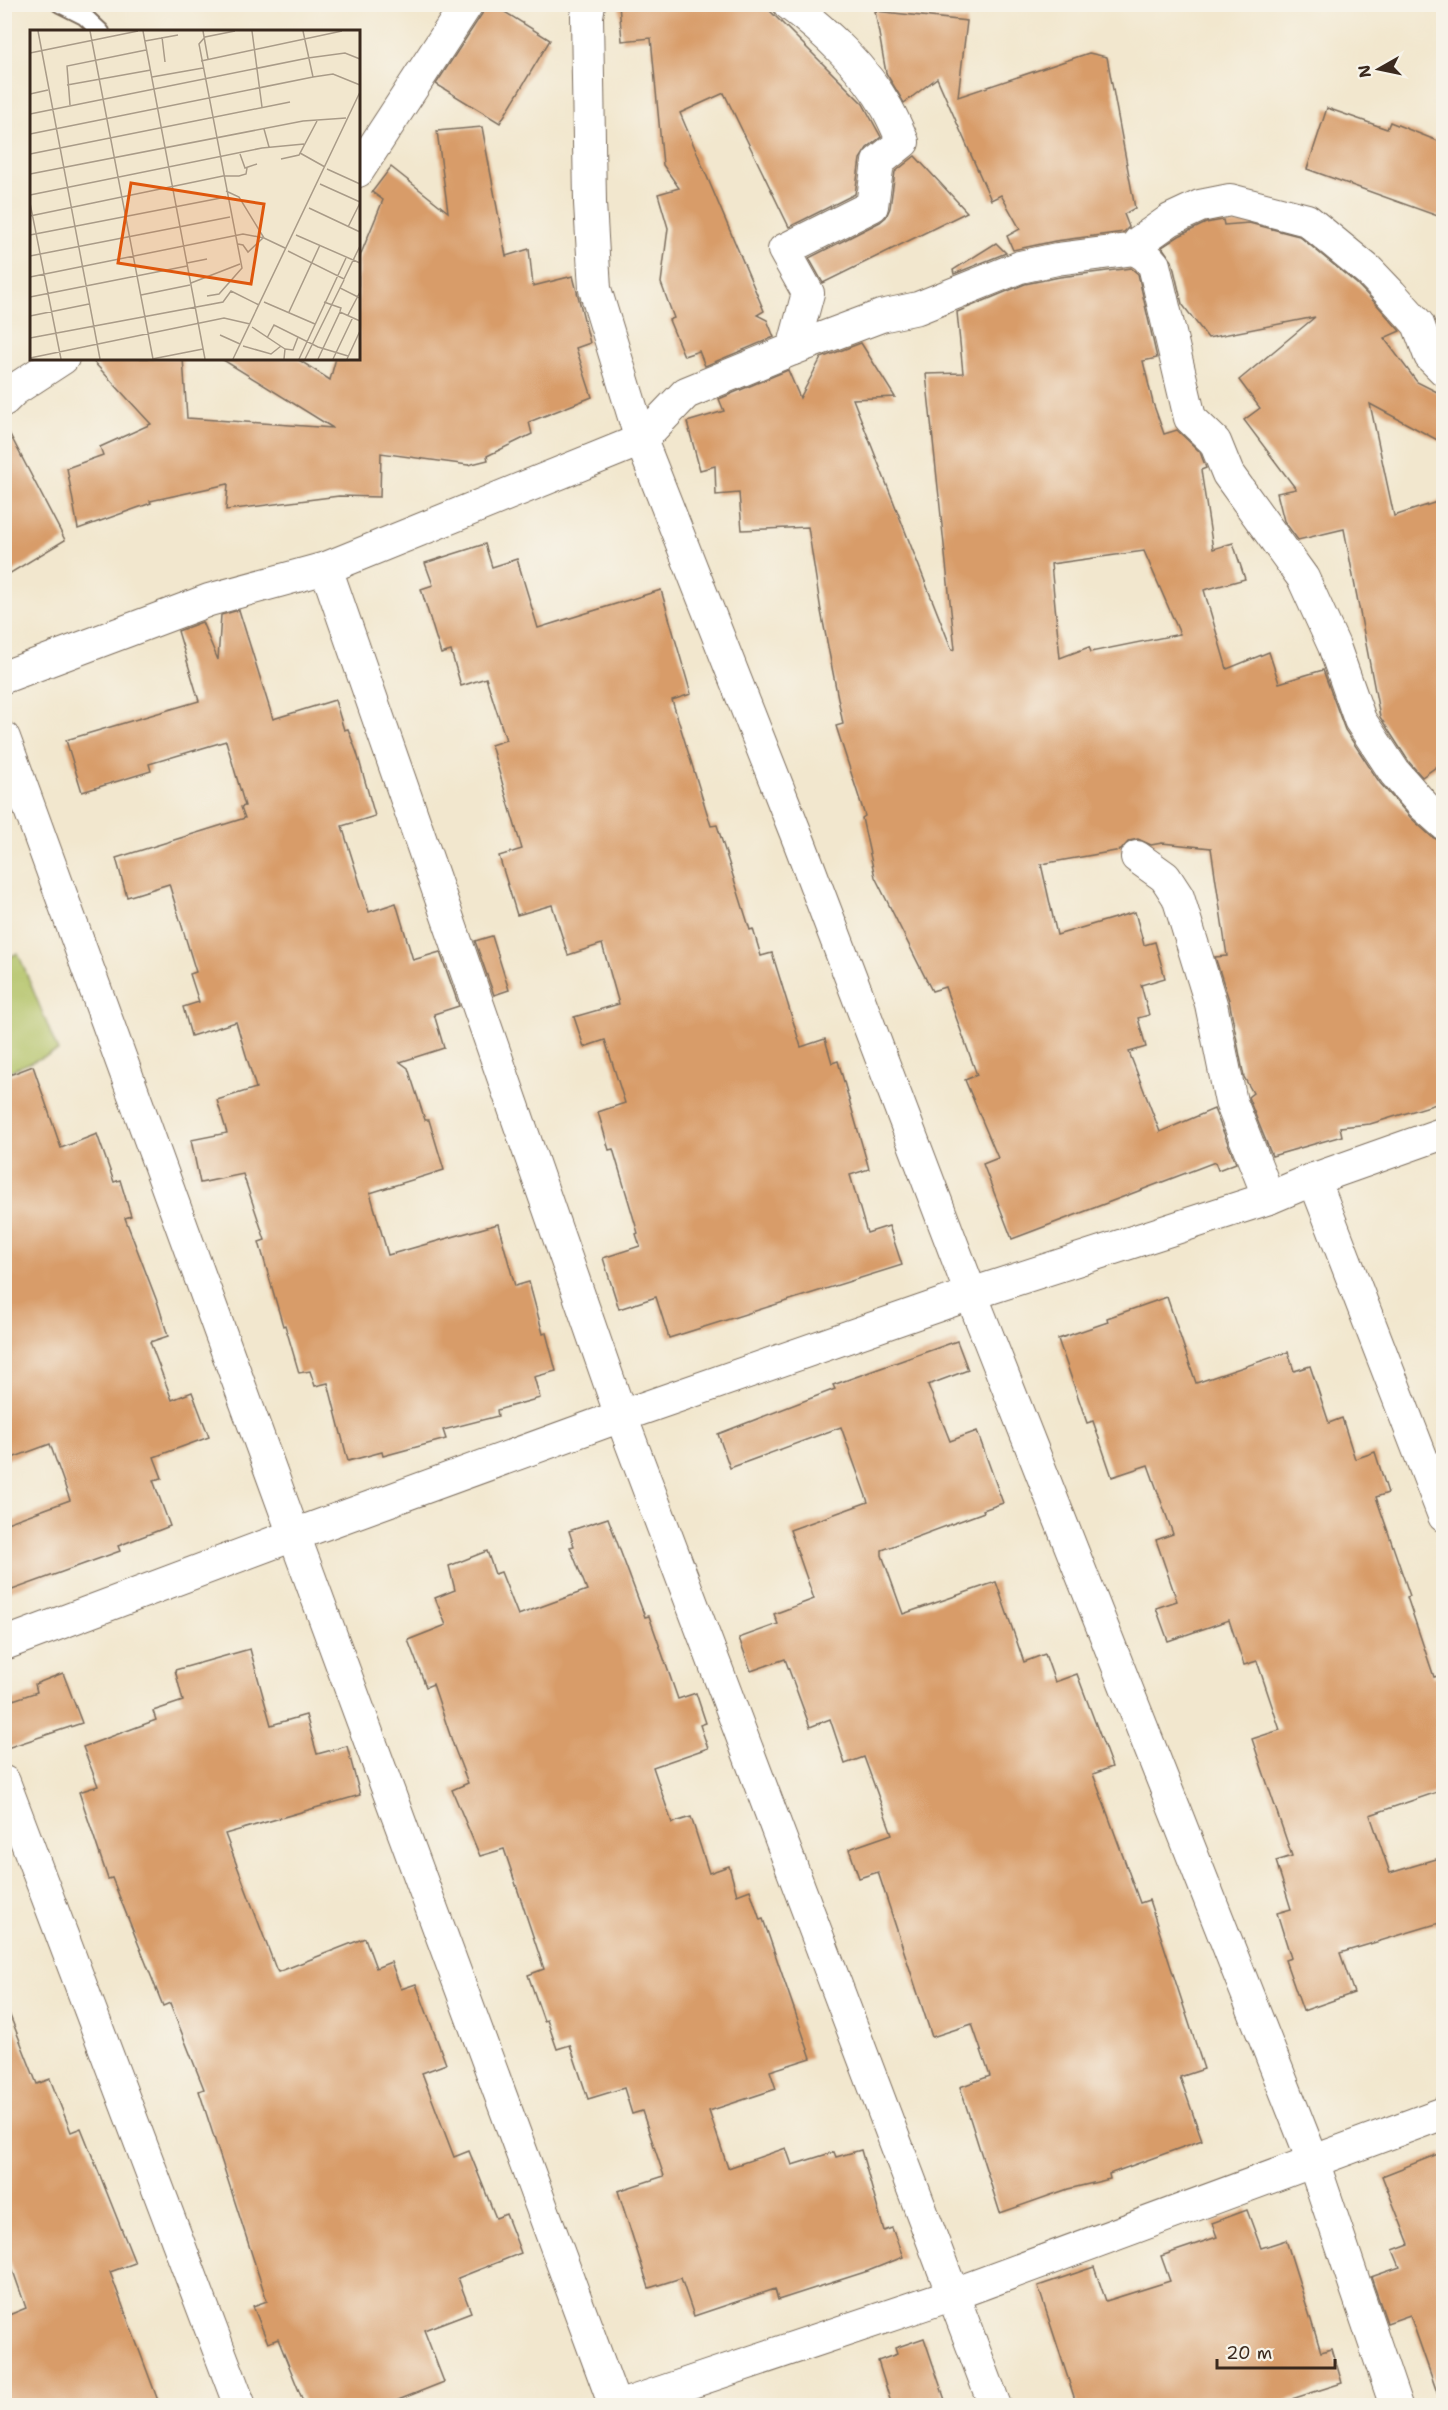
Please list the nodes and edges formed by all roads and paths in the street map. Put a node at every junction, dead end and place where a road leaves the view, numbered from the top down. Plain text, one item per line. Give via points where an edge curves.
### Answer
1 (60, 4) edge
2 (467, 4) edge
3 (589, 4) edge
4 (789, 4) edge
5 (99, 30) edge
6 (360, 168) edge
7 (1135, 249) junction
8 (793, 349) junction
9 (60, 360) edge
10 (1443, 370) edge
11 (4, 400) edge
12 (641, 440) junction
13 (326, 568) junction
14 (4, 677) edge
15 (4, 738) edge
16 (1443, 824) edge
17 (1137, 857) dead end
18 (1443, 1133) edge
19 (1314, 1179) junction
20 (1269, 1198) junction
21 (971, 1294) junction
22 (621, 1416) junction
23 (1443, 1516) edge
24 (294, 1535) junction
25 (4, 1644) edge
26 (4, 1782) edge
27 (1443, 2113) edge
28 (1313, 2161) junction
29 (954, 2294) junction
30 (240, 2406) edge
31 (615, 2406) edge
32 (620, 2406) edge
33 (995, 2406) edge
34 (1396, 2406) edge

1 - 5 lane via 84,16
2 - 6 street
3 - 12 street via 588,136 595,289
4 - 8 street via 849,58 887,107 903,142 878,162 872,206 783,249 808,293
7 - 8 street via 1020,267 918,308 881,316
7 - 10 street via 1170,220 1200,206 1230,200 1307,220 1391,294 1418,324 1430,356
7 - 16 street via 1154,265 1190,417 1215,442 1228,474 1303,578 1334,646 1360,720 1395,773
8 - 12 street via 686,393
9 - 11 street
12 - 13 street
12 - 21 street
13 - 14 street via 209,600
13 - 22 street
15 - 24 street
17 - 20 street via 1165,877 1178,897 1211,1004 1231,1102
18 - 19 street
19 - 20 street
19 - 23 street
20 - 21 street
21 - 22 street
21 - 28 street
22 - 24 street
22 - 29 street
24 - 25 street
24 - 31 street
26 - 30 street
27 - 28 street
28 - 29 street
28 - 34 street
29 - 32 street
29 - 33 street

